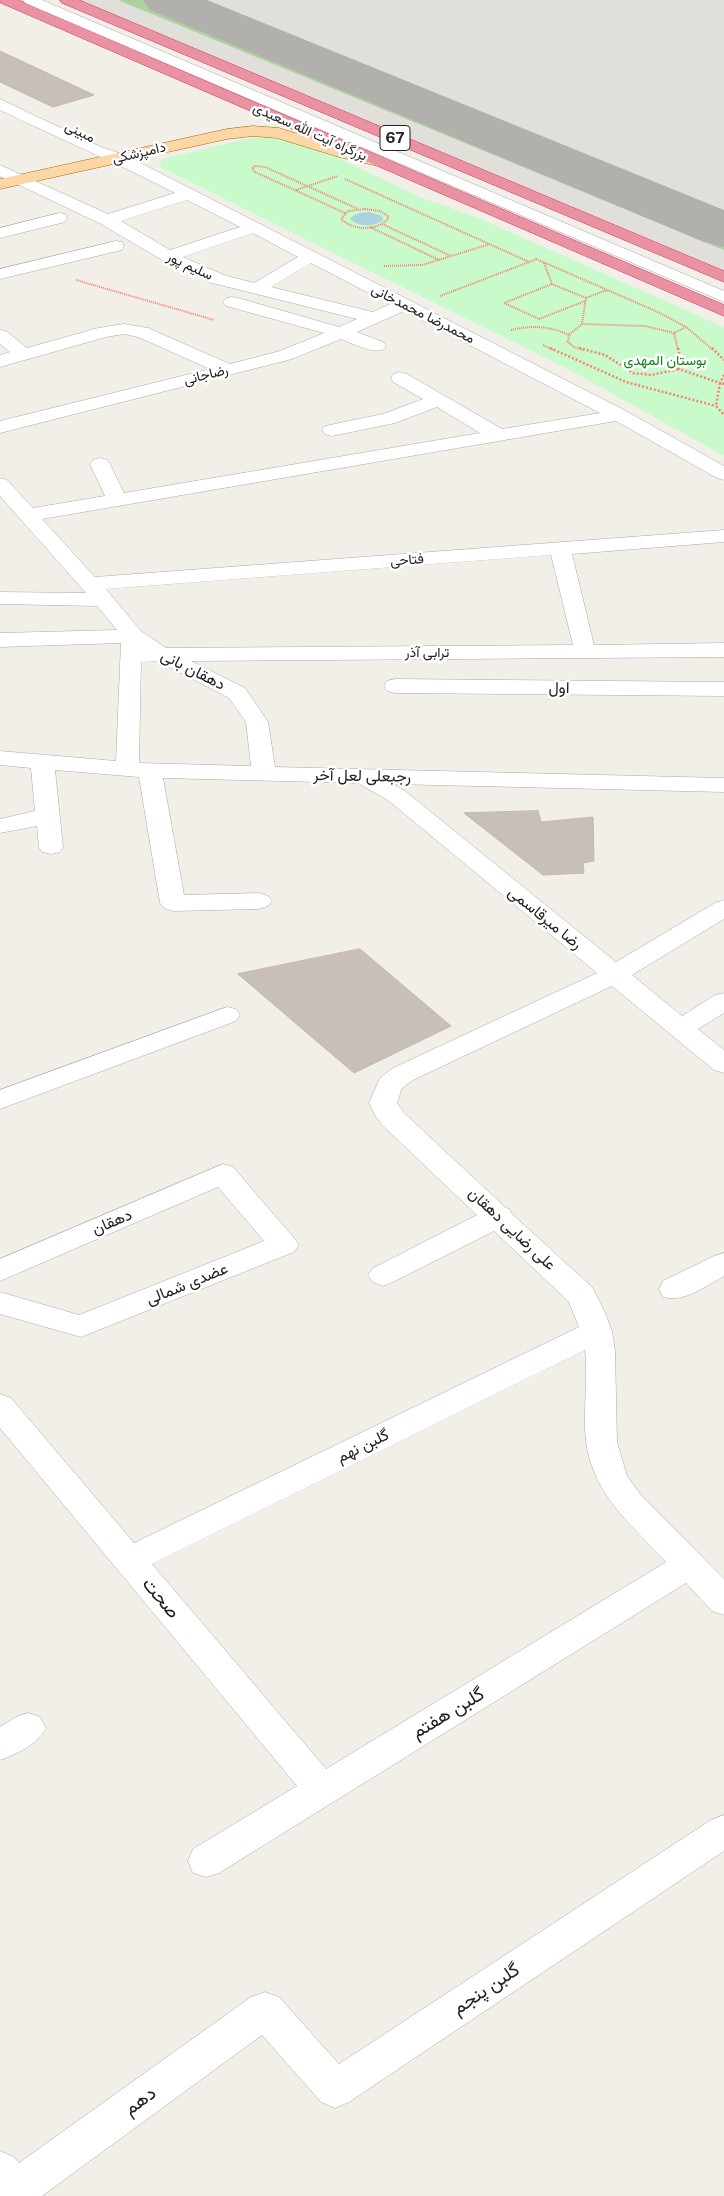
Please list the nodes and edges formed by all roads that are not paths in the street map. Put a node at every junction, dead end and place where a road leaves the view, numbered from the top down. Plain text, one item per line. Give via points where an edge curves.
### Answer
1 (6, 0) edge
2 (30, 0) edge
3 (42, 0) edge
4 (67, 0) edge
5 (0, 93) edge
6 (0, 104) edge
7 (36, 116) junction
8 (9, 124) dead end
9 (119, 158) junction
10 (378, 161) junction
11 (0, 170) edge
12 (17, 180) junction
13 (0, 184) edge
14 (188, 194) junction
15 (59, 218) dead end
16 (106, 220) junction
17 (252, 228) junction
18 (189, 230) dead end
19 (0, 232) edge
20 (213, 241) junction
21 (116, 246) dead end
22 (168, 256) junction
23 (306, 259) dead end
24 (266, 267) dead end
25 (282, 273) junction
26 (0, 274) edge
27 (724, 277) edge
28 (254, 289) junction
29 (724, 290) edge
30 (724, 297) edge
31 (232, 302) dead end
32 (408, 306) junction
33 (724, 311) edge
34 (376, 318) junction
35 (342, 333) junction
36 (0, 335) edge
37 (377, 346) dead end
38 (24, 354) junction
39 (0, 361) edge
40 (229, 370) junction
41 (400, 378) dead end
42 (438, 400) junction
43 (619, 416) junction
44 (0, 428) edge
45 (332, 430) dead end
46 (500, 436) junction
47 (100, 464) dead end
48 (724, 474) edge
49 (0, 484) edge
50 (117, 500) junction
51 (28, 515) junction
52 (724, 536) edge
53 (560, 548) junction
54 (97, 592) junction
55 (0, 598) edge
56 (0, 640) edge
57 (131, 646) junction
58 (724, 650) edge
59 (497, 652) junction
60 (585, 652) junction
61 (162, 655) junction
62 (395, 686) dead end
63 (504, 687) junction
64 (724, 689) edge
65 (0, 758) edge
66 (42, 761) junction
67 (139, 770) junction
68 (264, 773) junction
69 (362, 776) junction
70 (724, 785) edge
71 (48, 816) junction
72 (0, 826) edge
73 (51, 847) dead end
74 (259, 901) dead end
75 (724, 908) edge
76 (614, 975) junction
77 (724, 1001) edge
78 (227, 1015) dead end
79 (680, 1029) junction
80 (724, 1064) edge
81 (0, 1100) edge
82 (223, 1174) joint
83 (499, 1216) junction
84 (724, 1263) edge
85 (0, 1271) edge
86 (383, 1275) dead end
87 (674, 1289) dead end
88 (0, 1304) edge
89 (597, 1331) junction
90 (0, 1406) edge
91 (129, 1560) junction
92 (689, 1565) junction
93 (721, 1593) edge
94 (322, 1790) junction
95 (724, 1831) edge
96 (206, 1861) dead end
97 (266, 2010) joint
98 (10, 2188) edge

1 - 10 highway, بزرگراه آیت الله سعیدی / 67
2 - 30 street
3 - 29 street
4 - 27 highway, بزرگراه آیت الله سعیدی / 67
5 - 7 street, مبینی
6 - 7 street, مبینی
7 - 8 street
7 - 9 street, مبینی via 94,150
9 - 10 main road, دامپزشکی via 252,131 279,133
9 - 12 main road, دامپزشکی
9 - 14 street, محمدرضا محمدخانی
10 - 33 highway, بزرگراه آیت الله سعیدی / 67
11 - 12 street, سلیم پور
12 - 13 main road, دامپزشکی
12 - 16 street, سلیم پور
14 - 16 street
14 - 17 street, محمدرضا محمدخانی
15 - 19 street
16 - 22 street, سلیم پور
17 - 20 street
17 - 32 street, محمدرضا محمدخانی
18 - 20 street
20 - 22 street
21 - 26 street
22 - 28 street, سلیم پور via 218,279
23 - 25 street
24 - 25 street
25 - 28 street
28 - 34 street, سلیم پور
31 - 35 street
32 - 34 street, رضاجانی
32 - 43 street, محمدرضا محمدخانی
34 - 35 street, رضاجانی
35 - 37 street
35 - 40 street, رضاجانی via 286,355
36 - 38 street
38 - 39 street
38 - 40 street via 54,339 132,330
40 - 44 street, رضاجانی
41 - 42 street
42 - 45 street via 388,419
42 - 46 street
43 - 46 street
43 - 48 street, محمدرضا محمدخانی
46 - 50 street
47 - 50 street
49 - 51 street, دهقان بانی
50 - 51 street
51 - 54 street, دهقان بانی
52 - 53 street, فتاحی
53 - 54 street, فتاحی
53 - 60 street
54 - 55 street, فتاحی
54 - 57 street, دهقان بانی
56 - 57 street
57 - 61 street, دهقان بانی
57 - 67 street
58 - 60 street, ترابی آذر
59 - 60 street, ترابی آذر
59 - 61 street, ترابی آذر
59 - 63 street
61 - 68 street, دهقان بانی via 237,693 257,722
62 - 63 street, اول
63 - 64 street, اول
65 - 66 street, رجبعلی لعل آخر
66 - 67 street, رجبعلی لعل آخر
66 - 71 street
67 - 68 street, رجبعلی لعل آخر
67 - 74 street via 173,903
68 - 69 street, رجبعلی لعل آخر
69 - 70 street, رجبعلی لعل آخر
69 - 76 street, رضا میرقاسمی via 397,796
71 - 72 street
71 - 73 street
75 - 76 street, علی رضایی دهقان
76 - 79 street, رضا میرقاسمی
76 - 83 street, علی رضایی دهقان via 403,1074 390,1084 384,1097 386,1111
77 - 79 street
78 - 81 street
79 - 80 street, رضا میرقاسمی
82 - 85 street, دهقان
82 - 88 street, عضدی شمالی via 284,1245 81,1326
83 - 86 street
83 - 89 street, علی رضایی دهقان via 581,1295
84 - 87 street
89 - 91 street, گلبن نهم
89 - 92 street, علی رضایی دهقان via 601,1360 599,1415 608,1470 625,1498
90 - 91 street, صحت
91 - 94 street, صحت
92 - 93 street, علی رضایی دهقان
92 - 94 street, گلبن هفتم
94 - 96 street, گلبن هفتم
95 - 97 street, گلبن پنجم via 336,2089
97 - 98 street, دهم

